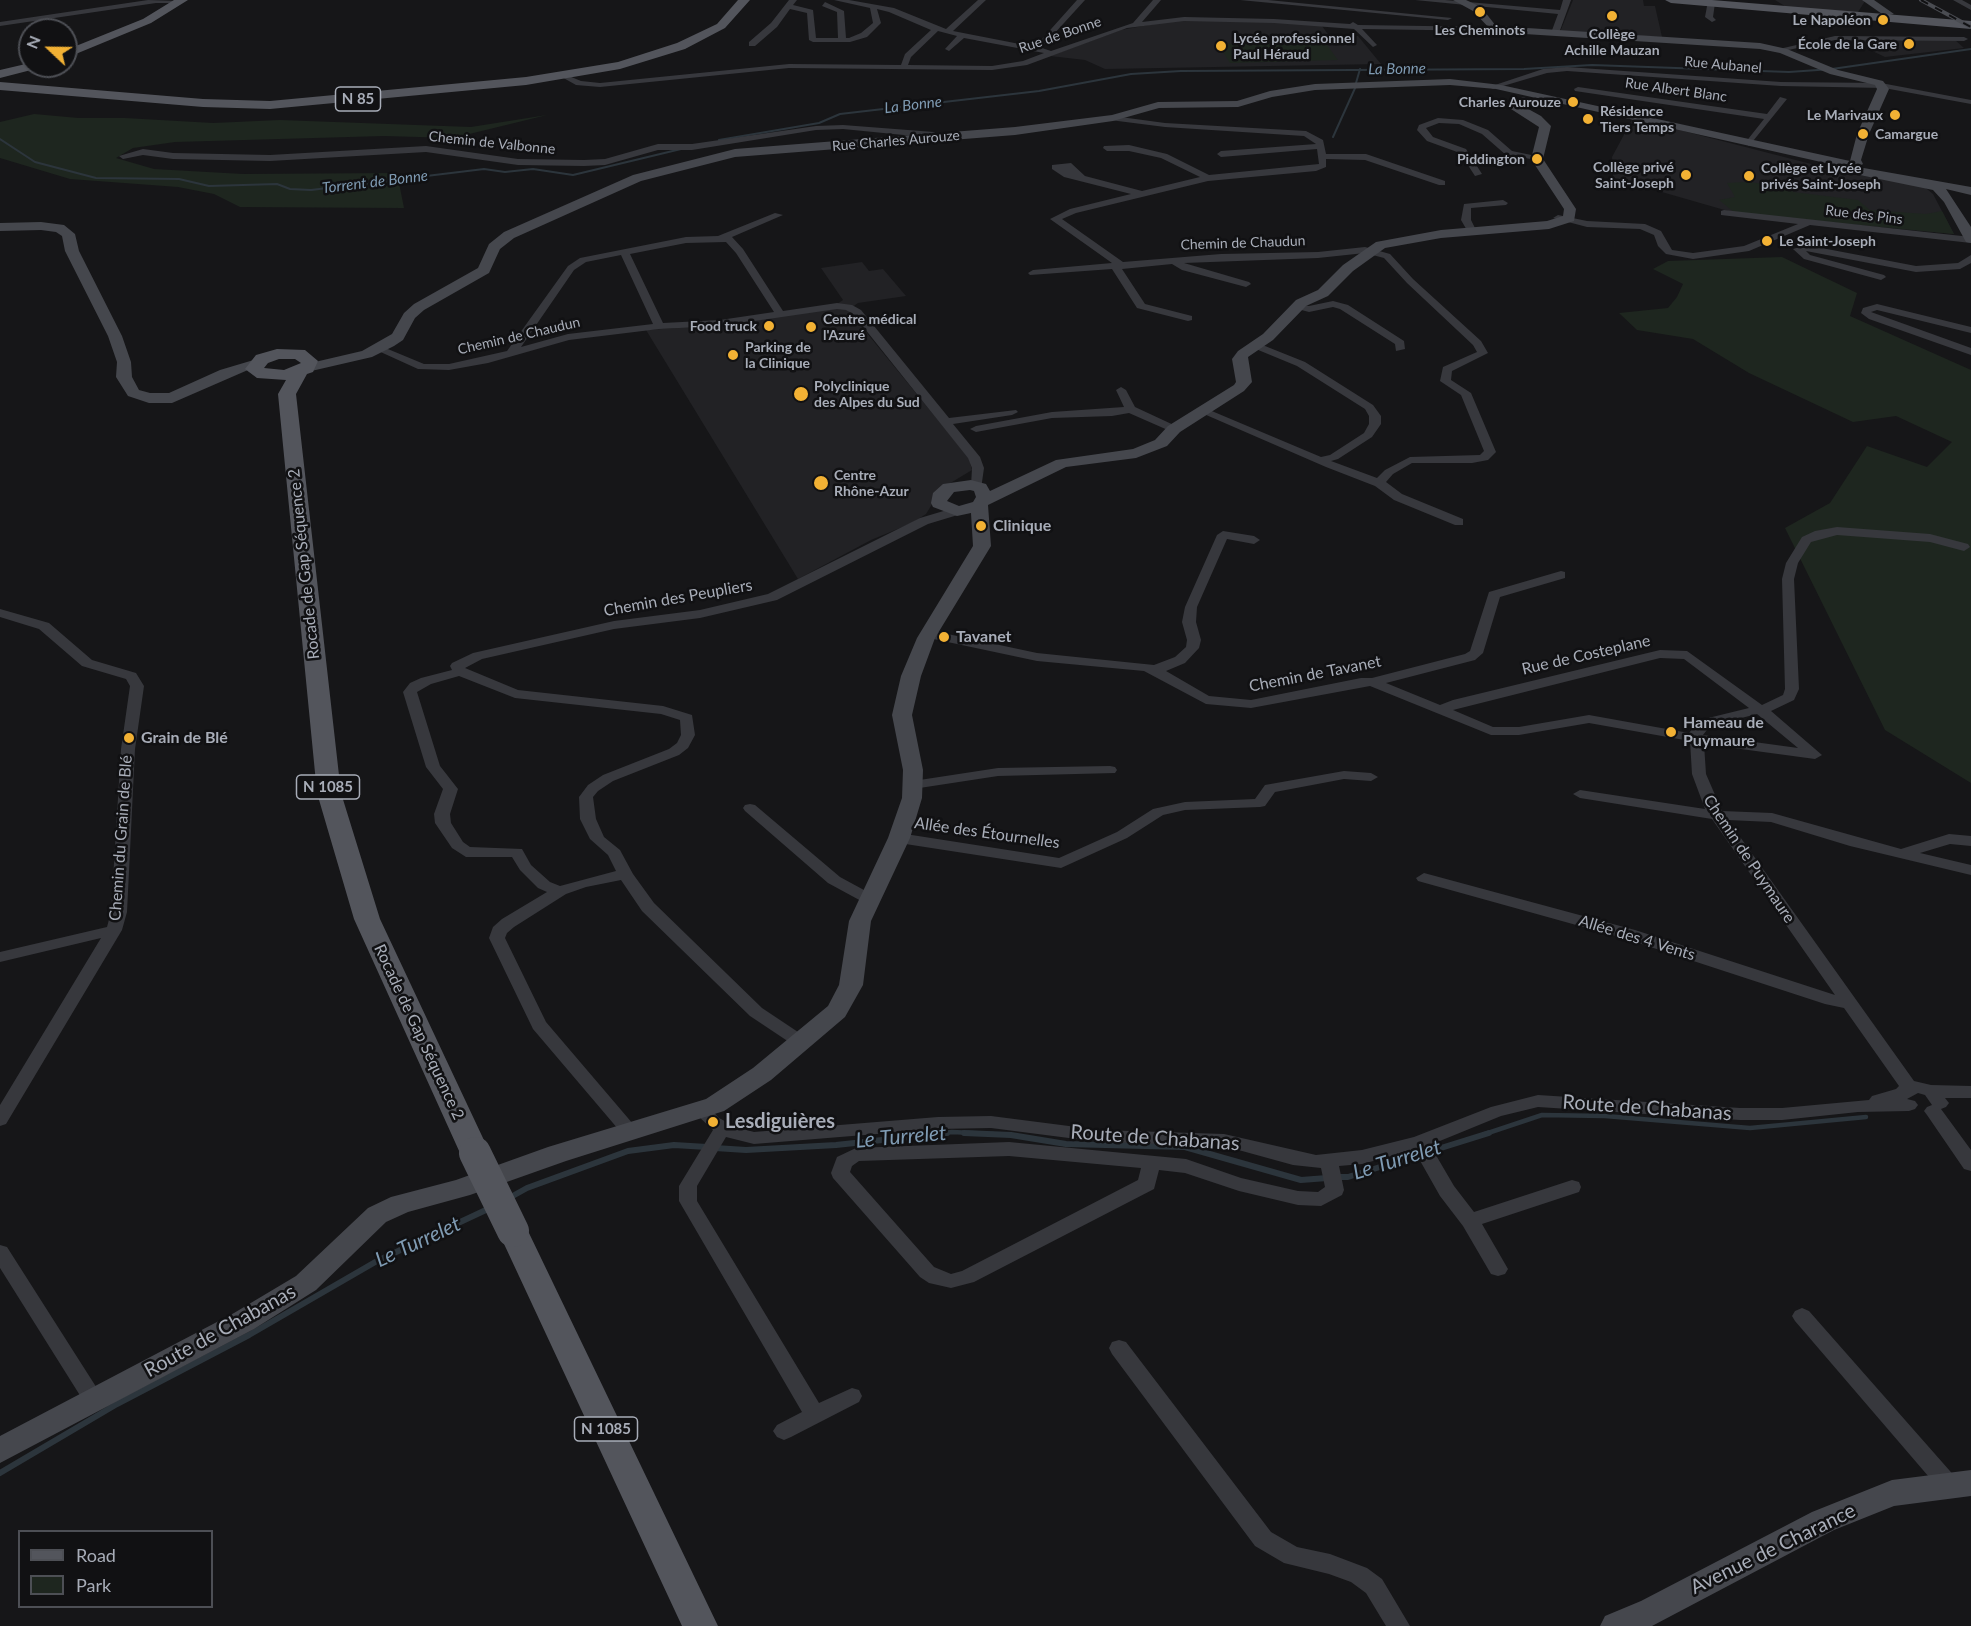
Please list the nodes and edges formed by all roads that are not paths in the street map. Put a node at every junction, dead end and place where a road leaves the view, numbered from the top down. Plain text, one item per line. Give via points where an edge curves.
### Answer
1 (182, 0) edge
2 (744, 0) edge
3 (838, 0) edge
4 (884, 0) edge
5 (982, 0) edge
6 (1080, 0) edge
7 (1157, 0) edge
8 (1246, 0) edge
9 (1341, 0) edge
10 (1419, 0) edge
11 (1568, 0) edge
12 (1671, 0) edge
13 (1957, 0) edge
14 (1299, 2) edge
15 (1462, 2) edge
16 (129, 3) edge
17 (791, 3) edge
18 (1711, 3) junction
19 (171, 4) edge
20 (825, 4) dead end
21 (875, 7) junction
22 (1336, 8) junction
23 (1867, 8) edge
24 (1971, 8) edge
25 (1563, 12) junction
26 (1888, 16) junction
27 (1233, 20) junction
28 (1712, 20) dead end
29 (1283, 21) junction
30 (1947, 23) junction
31 (0, 24) edge
32 (1136, 24) junction
33 (1971, 24) edge
34 (1490, 25) junction
35 (1357, 27) junction
36 (937, 28) junction
37 (948, 31) junction
38 (1555, 33) junction
39 (963, 35) junction
40 (1964, 39) junction
41 (842, 40) junction
42 (752, 44) dead end
43 (1373, 45) dead end
44 (1971, 45) edge
45 (78, 49) edge
46 (949, 49) dead end
47 (1038, 50) junction
48 (1779, 50) junction
49 (1052, 52) junction
50 (904, 66) junction
51 (1621, 72) junction
52 (571, 75) junction
53 (1, 80) edge
54 (1882, 86) junction
55 (1495, 88) junction
56 (1578, 89) dead end
57 (1605, 93) junction
58 (1523, 97) junction
59 (1783, 99) dead end
60 (1971, 102) edge
61 (1770, 117) junction
62 (1113, 118) junction
63 (964, 136) junction
64 (1749, 143) junction
65 (1107, 148) dead end
66 (1321, 151) junction
67 (1221, 154) dead end
68 (123, 156) dead end
69 (1537, 157) junction
70 (1855, 165) junction
71 (1478, 174) dead end
72 (1082, 178) dead end
73 (1208, 178) junction
74 (1442, 183) dead end
75 (1940, 187) junction
76 (1967, 190) edge
77 (1144, 195) junction
78 (1503, 202) dead end
79 (1724, 213) dead end
80 (778, 215) dead end
81 (1562, 219) junction
82 (1810, 222) junction
83 (0, 227) edge
84 (1968, 228) edge
85 (1471, 230) junction
86 (723, 238) junction
87 (1971, 240) edge
88 (1372, 251) junction
89 (625, 253) junction
90 (1971, 258) edge
91 (1174, 261) junction
92 (1119, 266) junction
93 (1033, 273) dead end
94 (1881, 277) dead end
95 (1246, 284) dead end
96 (1295, 307) junction
97 (781, 315) junction
98 (1188, 318) dead end
99 (659, 326) junction
100 (1971, 330) edge
101 (1256, 345) junction
102 (379, 349) junction
103 (1400, 349) dead end
104 (512, 352) junction
105 (1971, 352) edge
106 (305, 366) junction
107 (261, 371) junction
108 (1121, 390) dead end
109 (287, 393) junction
110 (1130, 409) junction
111 (1203, 411) junction
112 (1037, 418) junction
113 (946, 422) junction
114 (976, 429) dead end
115 (1174, 429) junction
116 (1322, 460) junction
117 (978, 468) junction
118 (1379, 483) junction
119 (957, 485) junction
120 (980, 496) junction
121 (939, 503) junction
122 (959, 511) junction
123 (924, 521) junction
124 (1458, 522) dead end
125 (981, 526) junction
126 (1254, 540) dead end
127 (1964, 547) dead end
128 (1561, 575) dead end
129 (3, 616) edge
130 (929, 634) junction
131 (460, 668) junction
132 (1155, 670) junction
133 (1372, 682) junction
134 (1441, 710) junction
135 (1759, 710) junction
136 (1696, 737) junction
137 (1110, 770) dead end
138 (1371, 777) dead end
139 (913, 785) junction
140 (1580, 794) dead end
141 (750, 808) dead end
142 (1717, 815) junction
143 (899, 838) junction
144 (1971, 841) edge
145 (1902, 854) junction
146 (1971, 870) edge
147 (625, 874) junction
148 (1424, 878) dead end
149 (560, 891) junction
150 (869, 899) junction
151 (114, 930) junction
152 (0, 957) edge
153 (1848, 1003) junction
154 (801, 1042) junction
155 (1966, 1093) edge
156 (1907, 1096) junction
157 (1935, 1102) junction
158 (702, 1110) junction
159 (0, 1120) edge
160 (723, 1128) junction
161 (630, 1131) junction
162 (1424, 1150) junction
163 (1151, 1162) junction
164 (1971, 1164) edge
165 (1330, 1165) junction
166 (1572, 1187) dead end
167 (1470, 1221) junction
168 (0, 1252) edge
169 (1498, 1269) dead end
170 (1802, 1316) dead end
171 (1119, 1348) dead end
172 (852, 1396) dead end
173 (93, 1399) junction
174 (815, 1415) junction
175 (784, 1431) dead end
176 (0, 1451) edge
177 (1960, 1484) edge
178 (1655, 1618) edge
179 (700, 1626) edge
180 (1399, 1626) edge
181 (1616, 1626) edge

1 - 19 main road
2 - 52 main road, N 85 via 721,26 695,41 645,59
3 - 21 street
4 - 21 street
5 - 37 street
6 - 47 street
7 - 32 street
8 - 14 street
8 - 27 street
9 - 22 street
10 - 15 street
11 - 25 street
12 - 18 main road
13 - 24 street
14 - 22 street
14 - 29 street
15 - 25 street
15 - 34 street via 1477,9
16 - 19 street
16 - 31 street
17 - 41 street via 810,12 813,40
17 - 42 street
18 - 23 main road via 1846,14
18 - 28 street
19 - 45 main road via 134,27
20 - 41 street via 840,11
21 - 36 street
21 - 41 street via 872,10 878,22 873,29 857,39
22 - 34 street
22 - 35 street
23 - 26 main road
25 - 38 street
26 - 30 main road
26 - 33 main road
27 - 29 street, Rue de Bonne
27 - 32 street, Rue de Bonne
29 - 35 street, Rue de Bonne
30 - 33 main road
30 - 40 street
32 - 49 street, Rue de Bonne
34 - 35 street, Rue de Bonne
34 - 38 street
35 - 43 street
36 - 37 street
36 - 50 street via 911,53
37 - 39 street
38 - 48 street via 1737,43
39 - 46 street
39 - 47 street
40 - 44 street
40 - 48 street via 1836,38
47 - 49 street
48 - 54 street
49 - 50 street, Rue de Bonne via 1024,63 992,68
50 - 52 street, Rue de Bonne via 789,66 600,85 579,83
51 - 54 street, Rue Aubanel via 1802,85
51 - 55 street, Rue Aubanel via 1550,70
51 - 57 street
52 - 53 main road, N 85 via 299,104 235,105 38,87
54 - 60 street, Rue Aubanel
54 - 70 street
55 - 58 street, Rue Charles Aurouze
55 - 62 street, Rue Charles Aurouze via 1450,82 1335,86 1288,91 1238,104 1158,105
56 - 57 street, Rue Albert Blanc
57 - 61 street, Rue Albert Blanc
58 - 64 street, Rue Charles Aurouze
58 - 69 street via 1515,106 1545,126
59 - 61 street
61 - 64 street
62 - 63 street, Rue Charles Aurouze
62 - 66 street via 1299,133 1316,138
63 - 68 street, Chemin de Valbonne via 831,127 692,147 658,147 595,163 518,162 426,149 283,158 143,152
63 - 102 street, Rue Charles Aurouze via 748,151 637,178 509,235 494,247 484,270 419,308 409,316 398,337
64 - 70 street, Rue Charles Aurouze
65 - 73 street via 1129,148 1164,156
66 - 67 street
66 - 73 street via 1323,165 1316,168
66 - 74 street via 1366,157
69 - 71 street via 1509,153 1485,132 1460,122 1438,120 1422,127 1430,139 1463,151
69 - 81 street via 1571,214
70 - 75 street, Rue Charles Aurouze
72 - 77 street
73 - 77 street
75 - 76 street, Rue Charles Aurouze
75 - 84 street
77 - 92 street via 1073,211 1055,219
78 - 85 street via 1467,206 1466,220
79 - 82 street
80 - 86 street
81 - 82 street, Rue des Pins via 1648,228 1661,236 1665,249 1702,256 1736,251
81 - 85 street
82 - 87 street, Rue des Pins
83 - 107 street via 41,226 59,228 68,234 72,251 116,336 124,377 133,393 172,398 211,379
84 - 87 street
85 - 88 street via 1389,242
86 - 89 street via 686,240
86 - 97 street via 740,251
88 - 91 street, Chemin de Chaudun
88 - 96 street via 1323,293
88 - 118 street via 1388,256 1483,353 1447,369 1445,381 1466,393 1490,452 1484,458 1472,460 1410,460
89 - 99 street
89 - 104 street via 583,260 571,268
90 - 94 street via 1960,266 1916,269 1798,249 1807,257
91 - 92 street, Chemin de Chaudun
91 - 95 street via 1185,268
92 - 93 street, Chemin de Chaudun
92 - 98 street via 1141,306
96 - 101 street
96 - 103 street via 1338,305 1400,343
97 - 99 street, Chemin de Chaudun
97 - 113 street, Chemin de Chaudun via 837,306 857,312
99 - 104 street, Chemin de Chaudun via 568,337
100 - 105 street via 1877,307 1866,313
101 - 111 street via 1239,359 1244,382
101 - 116 street via 1301,364 1369,407 1375,416 1376,424 1368,435 1334,457
102 - 104 street, Chemin de Chaudun via 416,365 440,368
102 - 106 street, Rue Charles Aurouze
106 - 107 main road
106 - 109 main road
107 - 109 main road via 279,382
108 - 110 street
109 - 179 main road, Rocade de Gap Séquence 2 / N 1085, bridge via 329,794 367,919
110 - 112 street
110 - 115 street
111 - 115 street
111 - 116 street
112 - 113 street via 1023,410
112 - 114 street
113 - 117 street
115 - 120 street via 1161,443 1147,450 1062,464 1012,489
116 - 118 street
117 - 119 street
117 - 120 street
118 - 124 street via 1398,497
119 - 120 street
119 - 121 street via 942,493
120 - 122 street
120 - 125 street, Route de Chabanas
121 - 122 street
121 - 123 street, Chemin des Peupliers
122 - 123 street, Chemin des Peupliers
122 - 125 street
123 - 131 street, Chemin des Peupliers via 772,597 700,614 614,625 478,656
125 - 130 street, Route de Chabanas via 982,546
126 - 132 street via 1223,535 1191,607 1192,648 1180,660
127 - 135 street via 1930,538 1837,531 1806,540 1794,557 1788,579 1792,689 1784,701
128 - 133 street, Chemin de Tavanet via 1494,595 1476,653 1470,657
129 - 151 street, Chemin du Grain de Blé via 44,626 87,663 131,676 137,686 128,749 119,912
130 - 132 street, Chemin de Tavanet via 1037,657
130 - 139 street, Route de Chabanas via 911,676 902,715
131 - 147 street via 515,694 663,710 687,718 688,735 683,745 608,778 586,798 588,819 598,839 615,853
131 - 149 street, Chemin des Peupliers via 415,686 410,692 433,767 451,789 442,823 466,852 517,852 525,867 544,885
132 - 133 street, Chemin de Tavanet via 1206,700 1238,705
133 - 134 street
134 - 135 street, Rue de Costeplane via 1660,654 1687,655
134 - 136 street via 1491,730 1519,731 1589,718
135 - 136 street via 1705,723 1698,728
135 - 136 street, Rue de Costeplane via 1815,755
136 - 142 street, Chemin de Puymaure via 1702,788
137 - 139 street via 998,772
138 - 143 street, Allée des Étournelles via 1344,775 1270,788 1260,803 1185,806 1158,812 1122,835 1061,863
139 - 143 street, Route de Chabanas
140 - 142 street
141 - 150 street via 834,880
142 - 145 street via 1772,818
142 - 153 street, Chemin de Puymaure
143 - 150 street, Route de Chabanas
144 - 145 street via 1949,838
145 - 146 street
147 - 149 street
147 - 154 street via 648,907 756,1012
148 - 153 street, Allée des 4 Vents via 1629,934
149 - 161 street via 508,923 497,938 539,1024
150 - 154 street, Route de Chabanas via 860,921 851,985 843,1004
151 - 152 street
151 - 159 street, Chemin du Grain de Blé
153 - 156 street, Chemin de Puymaure
154 - 158 street, Route de Chabanas via 754,1080
155 - 157 street
156 - 157 street, Route de Chabanas via 1920,1111
156 - 162 street, Route de Chabanas via 1782,1114 1538,1101 1497,1112
157 - 164 street
158 - 160 street, Route de Chabanas
158 - 161 street, Route de Chabanas
160 - 165 street, Route de Chabanas via 754,1138 991,1122 1100,1136 1224,1140
160 - 174 street via 688,1186 688,1201
161 - 173 street, Route de Chabanas via 461,1188 400,1204 378,1215 306,1283 244,1321
162 - 165 street, Route de Chabanas
162 - 167 street
163 - 163 street via 1009,1149 856,1155 844,1162 840,1173 927,1272 951,1281 967,1277 1147,1184
163 - 165 street via 1186,1166 1298,1198 1320,1199 1330,1195 1335,1187
166 - 167 street
167 - 169 street
168 - 173 street
170 - 177 street
171 - 180 street via 1263,1539 1292,1556 1359,1575 1374,1586
172 - 174 street
173 - 176 street, Route de Chabanas
174 - 175 street
177 - 178 street, Avenue de Charance via 1892,1493 1823,1521
178 - 181 street, Avenue de Charance

